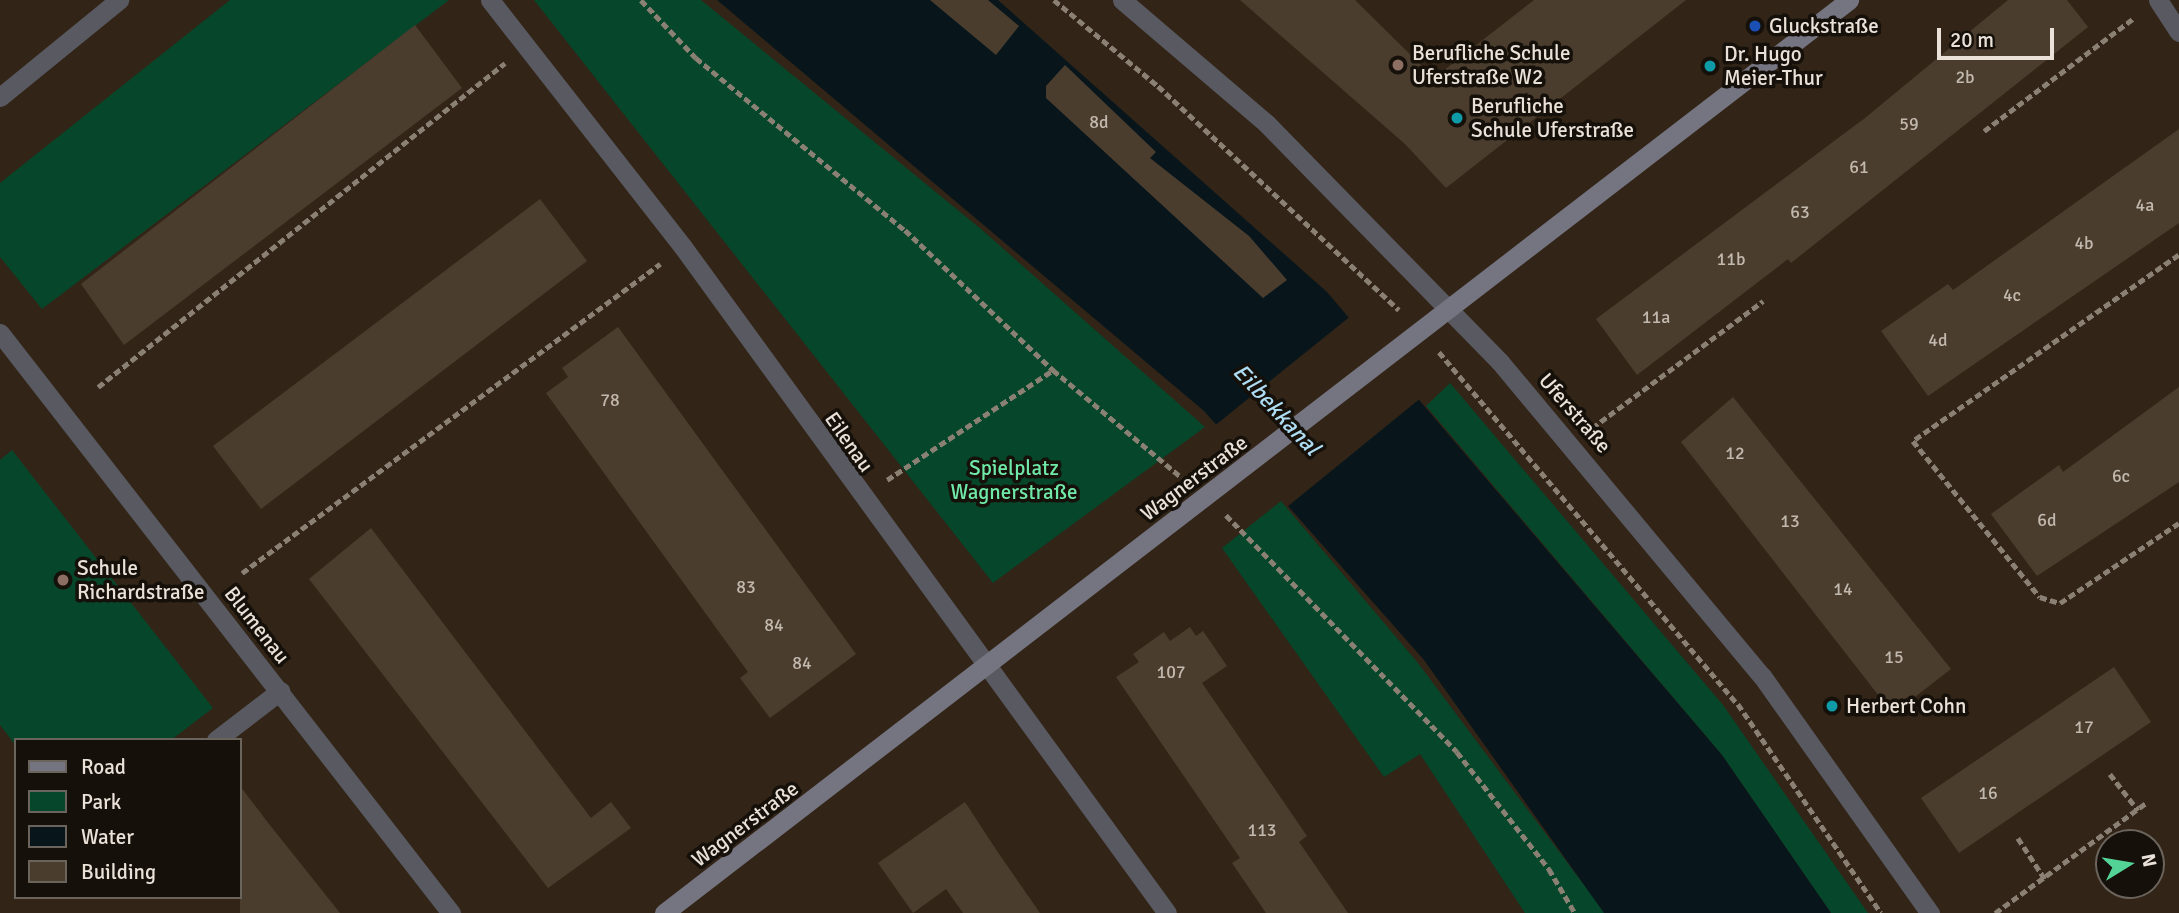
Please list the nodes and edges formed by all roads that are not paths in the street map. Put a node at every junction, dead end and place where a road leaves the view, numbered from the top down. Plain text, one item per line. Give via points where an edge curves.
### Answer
1 (119, 0) edge
2 (490, 0) edge
3 (1122, 0) edge
4 (1849, 0) edge
5 (2152, 4) edge
6 (2179, 32) edge
7 (0, 97) edge
8 (1451, 311) junction
9 (0, 333) edge
10 (986, 668) junction
11 (279, 691) junction
12 (219, 738) edge
13 (451, 913) edge
14 (664, 913) edge
15 (1167, 913) edge
16 (1930, 913) edge

1 - 7 street
2 - 10 street, Eilenau via 683,247
3 - 8 street, Uferstraße via 1267,124
4 - 8 main road, Wagnerstraße
5 - 6 street
8 - 10 main road, Wagnerstraße
8 - 16 street, Uferstraße via 1571,443 1762,676
9 - 11 street, Blumenau
10 - 14 main road, Wagnerstraße
10 - 15 street, Eilenau
11 - 12 street
11 - 13 street, Blumenau

